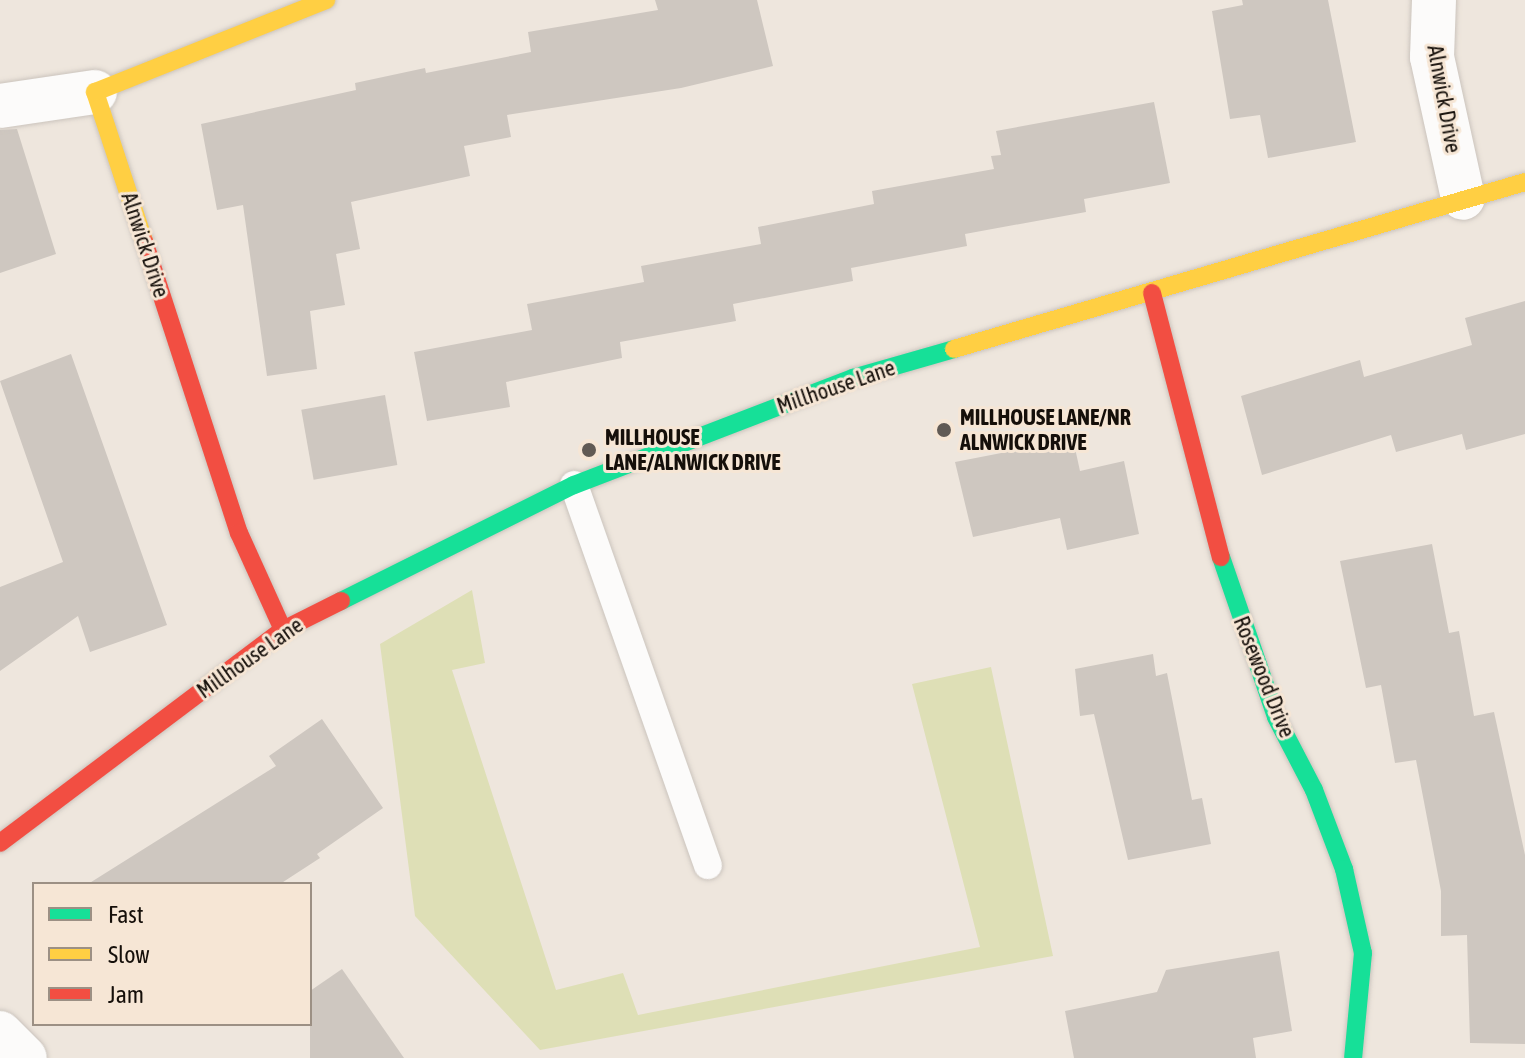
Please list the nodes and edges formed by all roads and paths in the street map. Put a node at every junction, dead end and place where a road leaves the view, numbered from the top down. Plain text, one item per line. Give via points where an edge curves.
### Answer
1 (326, 0) edge
2 (1434, 0) edge
3 (95, 92) junction
4 (0, 106) edge
5 (1525, 182) edge
6 (1463, 198) junction
7 (1152, 293) junction
8 (574, 485) junction
9 (283, 630) junction
10 (0, 843) edge
11 (708, 865) dead end
12 (0, 1033) edge
13 (25, 1058) edge
14 (1353, 1058) edge

1 - 3 street
2 - 6 street, Alnwick Drive via 1432,57
3 - 4 street
3 - 9 street, Alnwick Drive via 239,533
5 - 6 street, Millhouse Lane
6 - 7 street, Millhouse Lane
7 - 8 street, Millhouse Lane via 853,378
7 - 14 street, Rosewood Drive via 1231,594 1276,717 1314,790 1344,869 1363,953
8 - 9 street, Millhouse Lane
8 - 11 lane
9 - 10 street, Millhouse Lane
12 - 13 street

